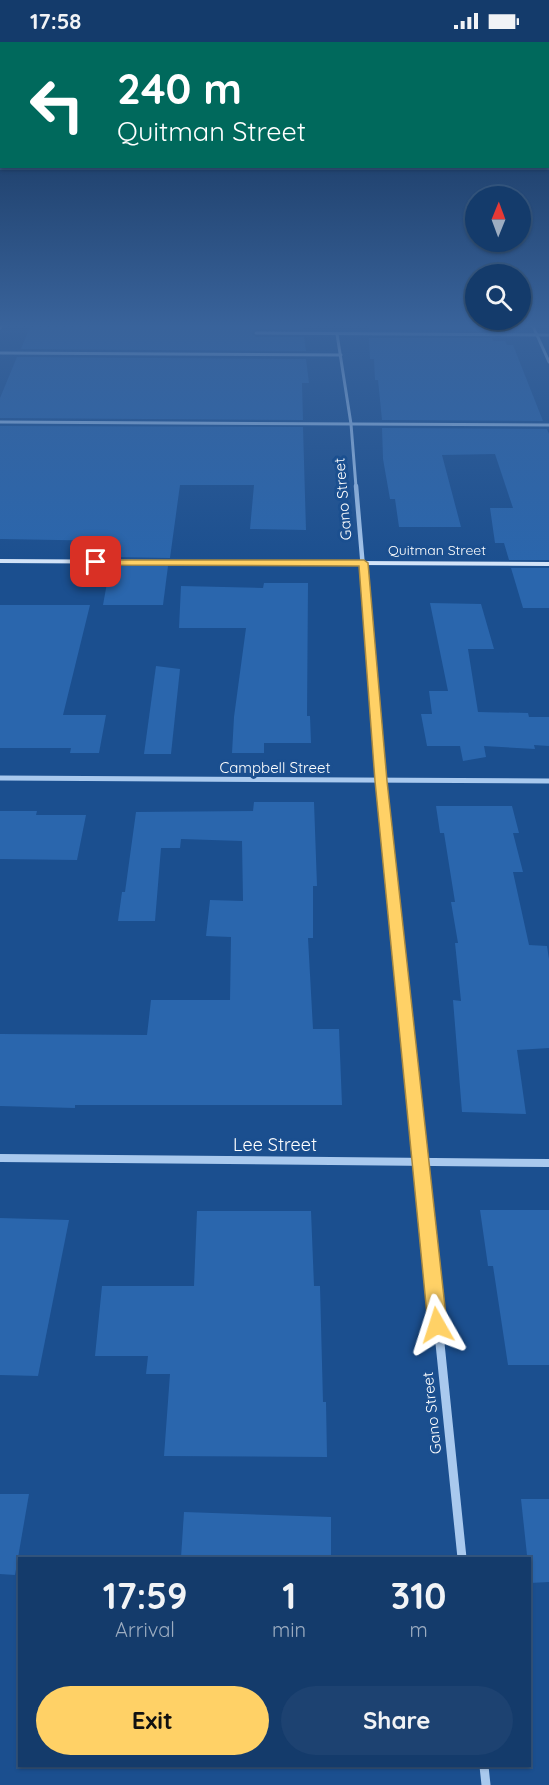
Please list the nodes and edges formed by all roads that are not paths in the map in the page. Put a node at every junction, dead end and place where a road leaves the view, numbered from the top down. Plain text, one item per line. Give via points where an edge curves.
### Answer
1 (348, 405) edge
2 (0, 423) edge
3 (351, 424) junction
4 (549, 425) edge
5 (0, 561) edge
6 (364, 563) junction
7 (549, 564) edge
8 (0, 778) edge
9 (381, 781) junction
10 (549, 781) edge
11 (0, 1158) edge
12 (420, 1162) junction
13 (549, 1163) edge
14 (462, 1557) edge
15 (484, 1767) edge
16 (486, 1785) edge

1 - 3 street, Gano Street
2 - 3 street
3 - 4 street
3 - 6 street, Gano Street
5 - 6 main road, Quitman Street
6 - 7 main road, Quitman Street
6 - 9 street, Gano Street
8 - 9 street, Campbell Street
9 - 10 street, Campbell Street
9 - 12 street, Gano Street
11 - 12 street, Lee Street
12 - 13 street, Lee Street
12 - 14 street, Gano Street
15 - 16 street

